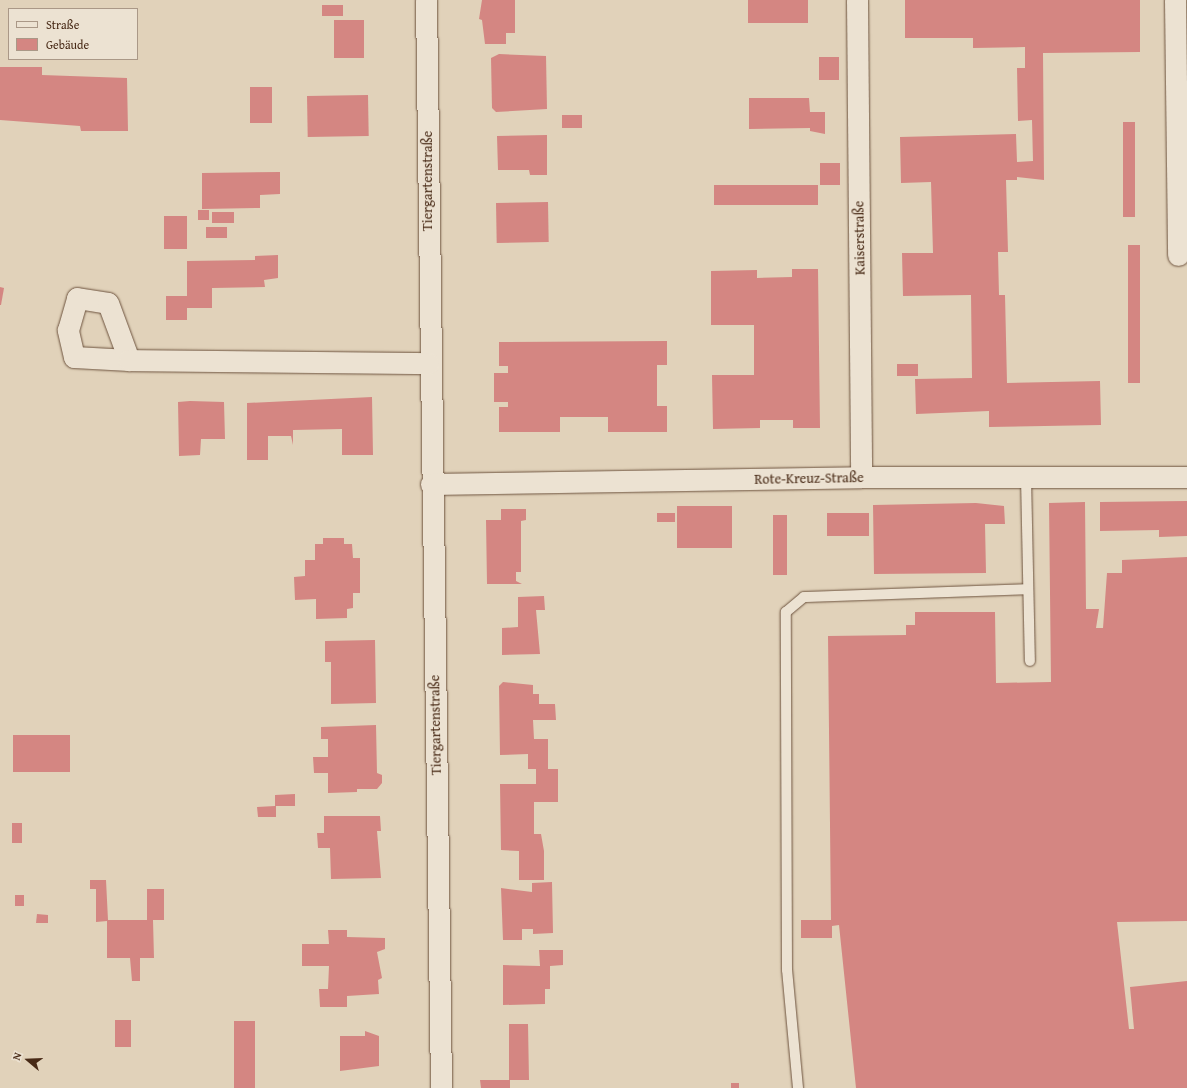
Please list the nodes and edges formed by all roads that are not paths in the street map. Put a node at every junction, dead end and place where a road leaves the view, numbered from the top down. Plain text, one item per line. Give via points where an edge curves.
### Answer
1 (426, 0) edge
2 (857, 0) edge
3 (1175, 0) edge
4 (1178, 255) dead end
5 (129, 360) dead end
6 (428, 362) junction
7 (861, 477) junction
8 (1026, 477) junction
9 (1187, 477) edge
10 (431, 484) junction
11 (1028, 589) junction
12 (1030, 661) dead end
13 (441, 1088) edge
14 (798, 1088) edge

1 - 6 street, Tiergartenstraße
2 - 7 street, Kaiserstraße
3 - 4 street
5 - 6 street
6 - 10 street, Tiergartenstraße
7 - 8 street, Rote-Kreuz-Straße
7 - 10 street, Rote-Kreuz-Straße
8 - 9 street, Rote-Kreuz-Straße
8 - 11 lane
10 - 13 street, Tiergartenstraße
11 - 12 lane
11 - 14 lane via 804,597 786,612 787,970

